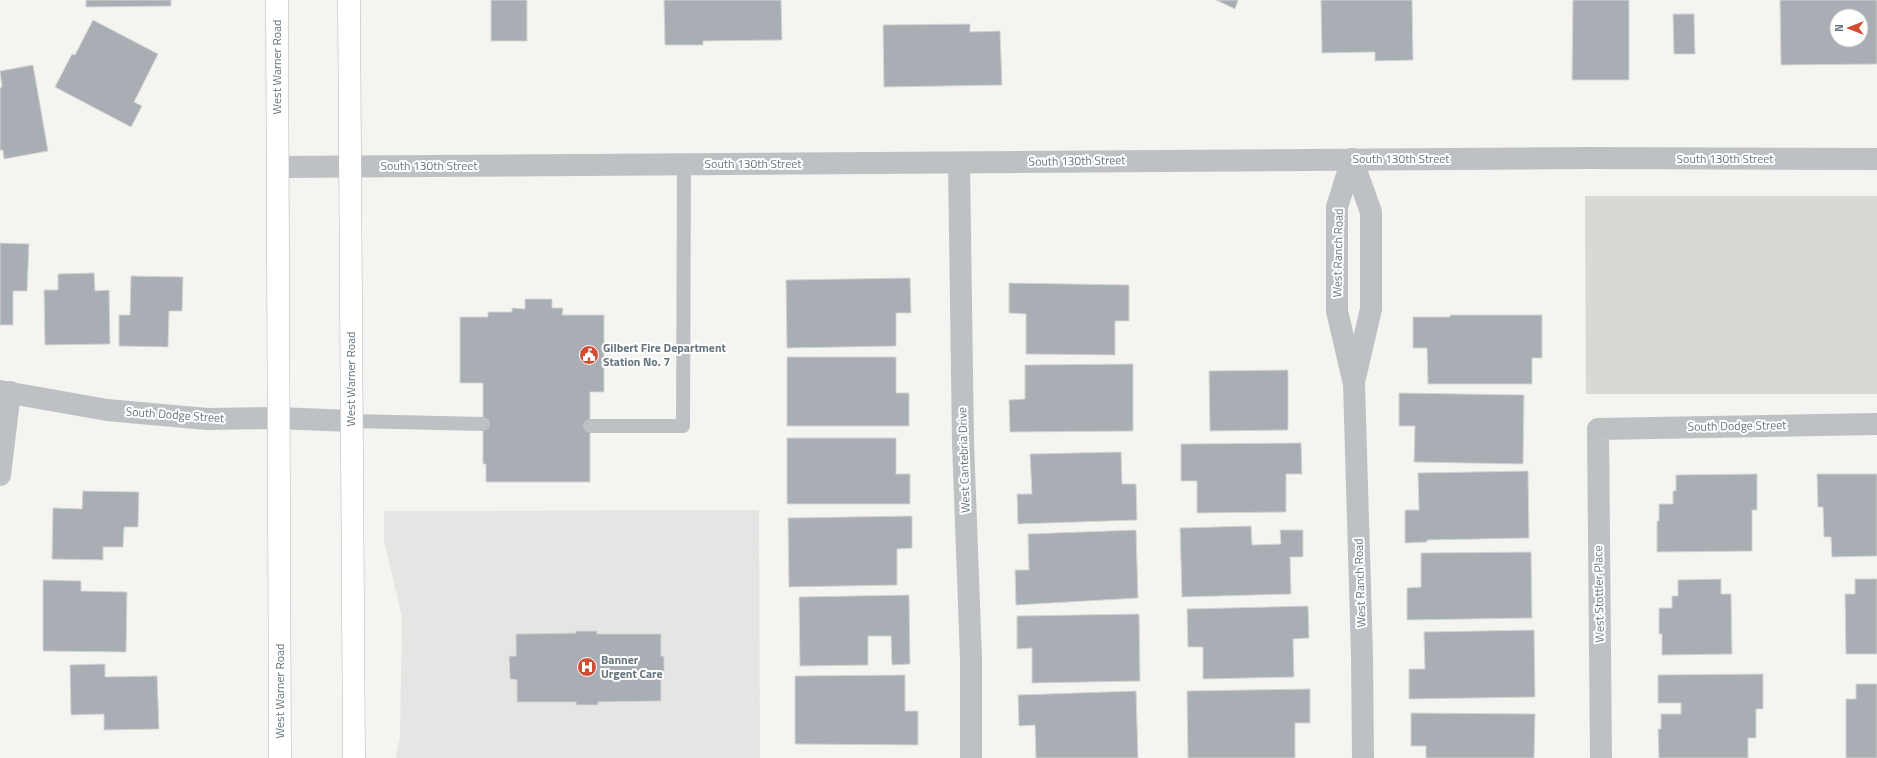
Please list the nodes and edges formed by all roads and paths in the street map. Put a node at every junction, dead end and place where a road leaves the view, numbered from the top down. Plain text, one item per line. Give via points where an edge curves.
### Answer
1 (277, 0) edge
2 (349, 0) edge
3 (1352, 159) junction
4 (1877, 159) edge
5 (959, 162) junction
6 (684, 164) junction
7 (350, 166) junction
8 (277, 167) junction
9 (1354, 384) junction
10 (5, 392) edge
11 (278, 418) junction
12 (351, 421) junction
13 (483, 424) dead end
14 (1877, 424) edge
15 (590, 426) dead end
16 (1598, 429) joint
17 (0, 475) edge
18 (280, 758) edge
19 (354, 758) edge
20 (971, 758) edge
21 (1363, 758) edge
22 (1601, 758) edge

1 - 8 main road, West Warner Road
2 - 7 main road, West Warner Road
3 - 4 street, South 130th Street
3 - 5 street, South 130th Street
3 - 9 street, West Ranch Road via 1337,207 1337,311
3 - 9 street, West Ranch Road via 1371,212 1371,309
5 - 6 street, South 130th Street
5 - 20 street, West Cantebria Drive
6 - 7 street, South 130th Street
6 - 15 lane via 683,426
7 - 8 street, South 130th Street
7 - 12 main road, West Warner Road
8 - 11 main road, West Warner Road
9 - 21 street, West Ranch Road
10 - 11 street, South Dodge Street via 107,410 207,419
10 - 17 street
11 - 12 street, South Dodge Street
11 - 18 main road, West Warner Road
12 - 13 lane
12 - 19 main road, West Warner Road
14 - 16 street, South Dodge Street
16 - 22 street, West Stottler Place

